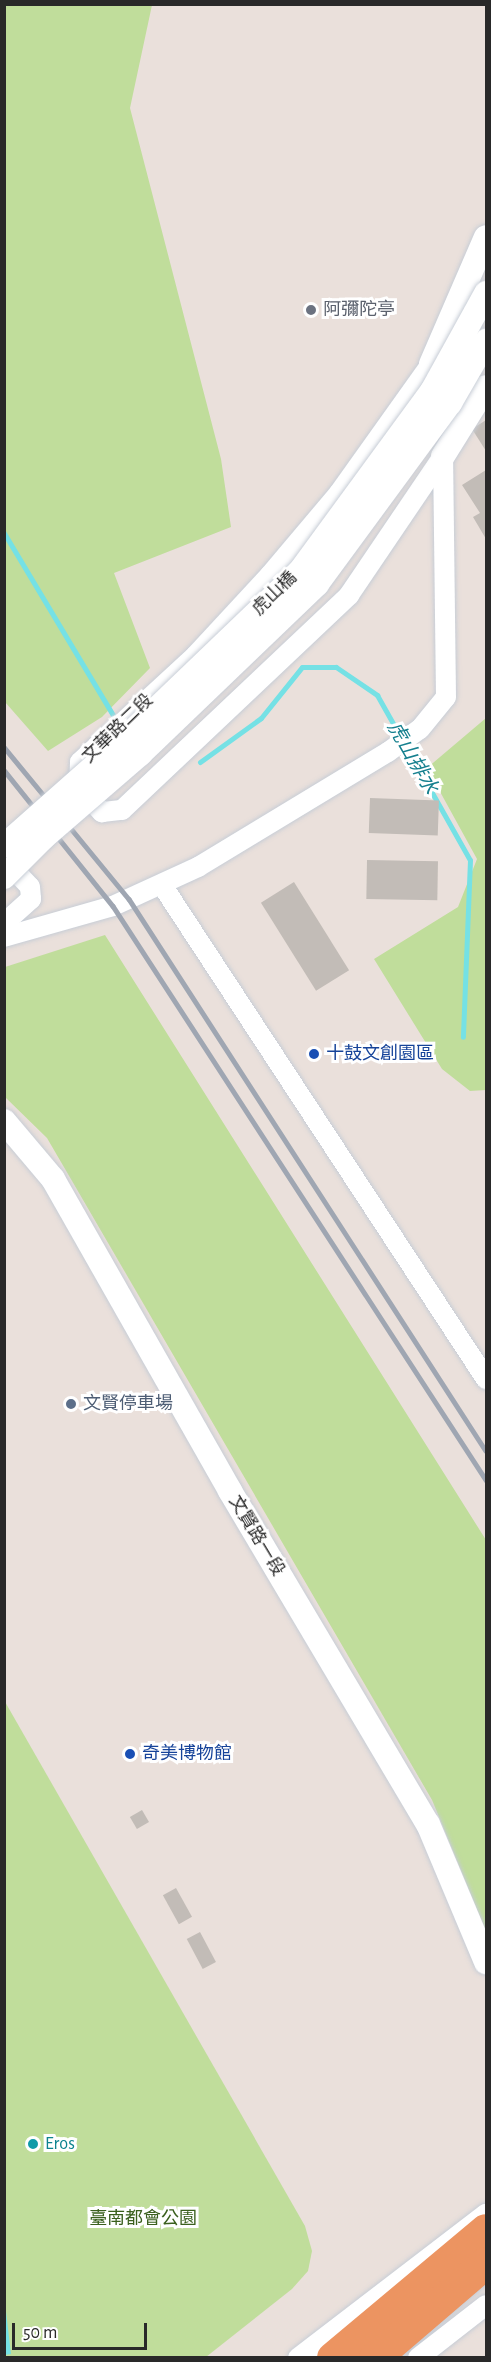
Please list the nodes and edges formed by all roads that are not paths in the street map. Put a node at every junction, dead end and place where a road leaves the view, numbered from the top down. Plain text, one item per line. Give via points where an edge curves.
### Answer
1 (486, 237) edge
2 (486, 293) edge
3 (486, 341) edge
4 (431, 364) junction
5 (486, 387) edge
6 (443, 456) junction
7 (4, 846) edge
8 (4, 859) edge
9 (4, 877) edge
10 (162, 885) junction
11 (4, 923) edge
12 (4, 937) edge
13 (4, 1121) edge
14 (486, 1379) edge
15 (486, 1962) edge
16 (486, 2214) edge
17 (486, 2230) edge
18 (486, 2264) edge
19 (486, 2306) edge
20 (298, 2358) edge
21 (333, 2358) edge
22 (375, 2358) edge
23 (418, 2358) edge

1 - 4 street
2 - 7 street, 虎山橋, bridge via 432,391 301,570 126,738
3 - 9 street, 虎山橋, bridge via 450,403 317,584 140,754
4 - 6 street
4 - 6 street, 文華路二段 via 339,493 270,575 196,655 80,762 79,786 102,812 122,810 349,595
5 - 6 street
6 - 10 street via 446,697 420,729 388,753
8 - 11 street via 30,887 31,899
10 - 12 street via 113,906
10 - 14 street
13 - 15 street, 文賢路一段 via 53,1179 230,1491 428,1824
16 - 20 street via 340,2322
17 - 21 highway
18 - 22 highway
19 - 23 street

